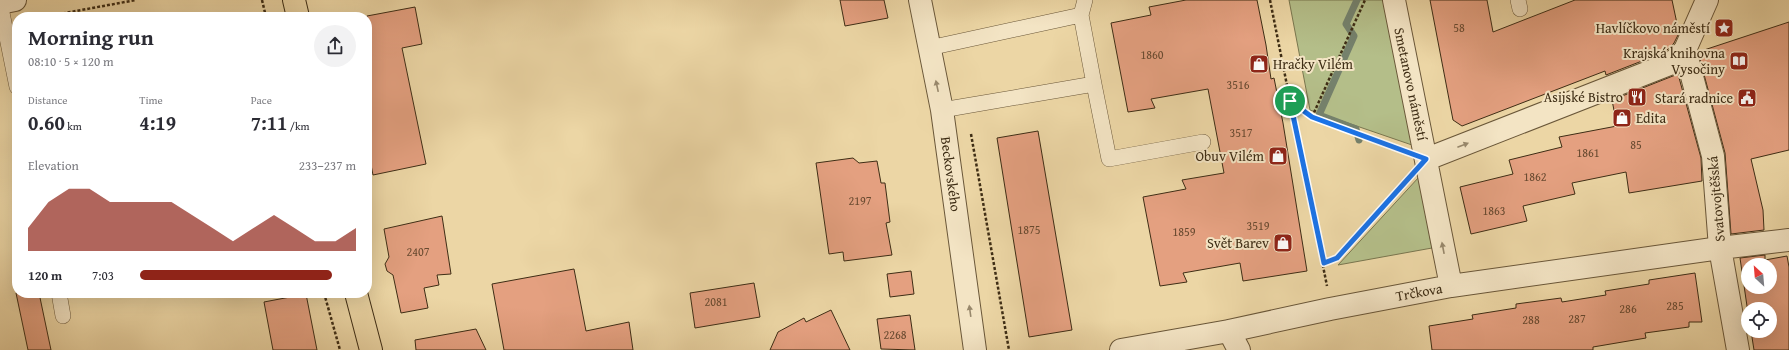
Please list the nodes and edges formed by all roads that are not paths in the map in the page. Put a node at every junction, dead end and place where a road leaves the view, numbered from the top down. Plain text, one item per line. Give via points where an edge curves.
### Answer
1 (15, 0) edge
2 (294, 0) edge
3 (920, 0) edge
4 (1085, 0) edge
5 (1394, 0) edge
6 (1707, 0) edge
7 (0, 3) edge
8 (297, 12) edge
9 (1081, 15) junction
10 (929, 48) junction
11 (1686, 50) junction
12 (12, 62) edge
13 (1094, 84) junction
14 (942, 110) junction
15 (1203, 142) dead end
16 (1426, 159) junction
17 (1789, 240) edge
18 (1720, 248) junction
19 (1451, 286) junction
20 (59, 298) edge
21 (357, 298) edge
22 (63, 316) dead end
23 (1234, 341) edge
24 (371, 350) edge
25 (976, 350) edge
26 (1121, 350) edge
27 (1738, 350) edge

1 - 7 street
2 - 8 main road
3 - 10 street, Beckovského
4 - 9 lane
5 - 16 street, Smetanovo náměstí
6 - 11 street
7 - 12 lane
9 - 10 lane
9 - 13 lane
14 -> 10 street, Beckovského
16 -> 11 street via 1672,63
11 - 18 street, Svatovojtěšská via 1713,156
13 - 14 lane
13 - 15 lane via 1109,159
25 -> 14 street, Beckovského
19 -> 16 street, Smetanovo náměstí
17 - 18 street, Trčkova
18 - 19 street, Trčkova
18 - 27 street, Svatovojtěšská
19 - 23 street, Trčkova via 1330,308
20 - 22 lane
21 - 24 main road
23 - 26 street, Trčkova

